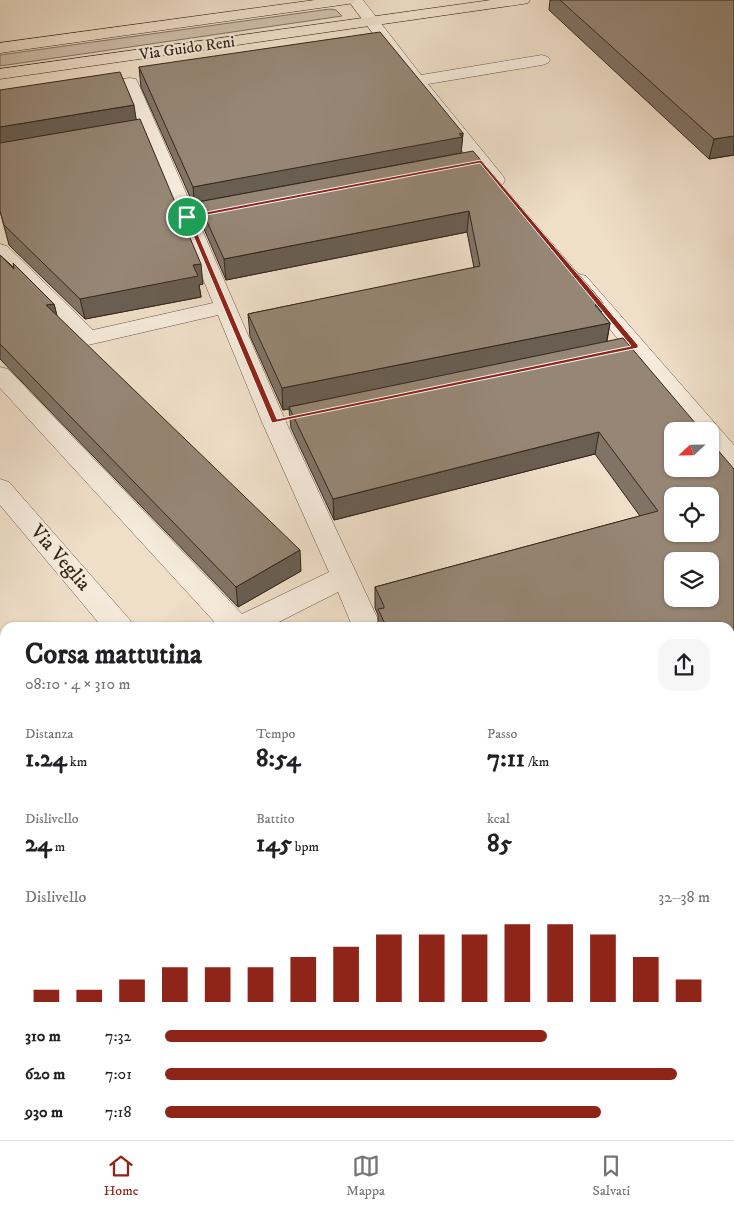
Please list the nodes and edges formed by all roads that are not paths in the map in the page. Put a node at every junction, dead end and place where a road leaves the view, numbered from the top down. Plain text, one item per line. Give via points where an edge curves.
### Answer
1 (348, 0) edge
2 (355, 0) edge
3 (523, 0) edge
4 (311, 3) edge
5 (373, 22) junction
6 (0, 48) edge
7 (542, 60) dead end
8 (0, 74) edge
9 (418, 81) junction
10 (74, 92) edge
11 (481, 161) junction
12 (461, 165) edge
13 (506, 192) edge
14 (0, 250) edge
15 (570, 269) edge
16 (226, 308) junction
17 (0, 374) edge
18 (699, 422) edge
19 (719, 444) edge
20 (734, 461) edge
21 (0, 488) edge
22 (345, 576) junction
23 (115, 622) edge
24 (233, 622) edge
25 (251, 622) edge
26 (365, 622) edge

1 - 4 main road, Via Guido Reni
2 - 5 street
3 - 5 main road, Via Guido Reni
4 - 6 main road, Via Guido Reni
5 - 8 main road, Via Guido Reni
5 - 9 street
7 - 9 street
9 - 11 street
10 - 16 street via 130,83 141,132 197,215
11 - 12 street
11 - 13 street
14 - 16 street via 88,338
15 - 18 street via 626,349
16 - 22 street via 284,420
17 - 24 street
19 - 20 street
21 - 23 street, Via Veglia
22 - 25 street
22 - 26 street

